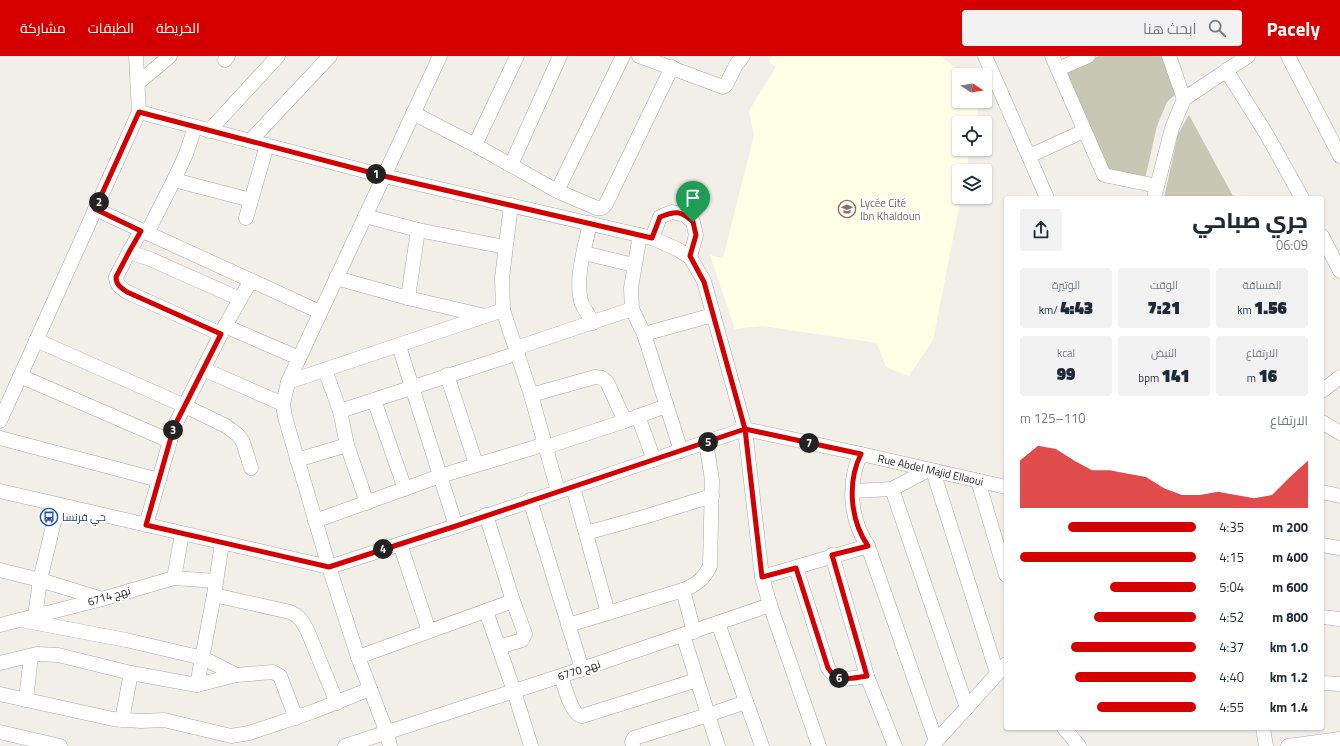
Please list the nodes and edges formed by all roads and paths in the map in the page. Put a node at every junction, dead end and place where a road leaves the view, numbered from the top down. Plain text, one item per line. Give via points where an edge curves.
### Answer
1 (136, 56) edge
2 (170, 56) edge
3 (278, 56) edge
4 (330, 56) edge
5 (440, 56) edge
6 (517, 56) edge
7 (560, 56) edge
8 (623, 56) edge
9 (639, 56) edge
10 (743, 56) edge
11 (984, 56) edge
12 (1052, 56) edge
13 (1088, 56) edge
14 (1169, 56) edge
15 (1248, 56) edge
16 (1288, 56) edge
17 (1230, 64) edge
18 (672, 67) junction
19 (1058, 69) junction
20 (138, 83) junction
21 (1184, 99) junction
22 (139, 112) junction
23 (413, 113) junction
24 (195, 127) junction
25 (209, 131) junction
26 (1084, 131) junction
27 (250, 141) junction
28 (475, 145) junction
29 (267, 146) junction
30 (1029, 156) junction
31 (1340, 156) edge
32 (511, 166) junction
33 (384, 176) junction
34 (174, 180) junction
35 (557, 190) junction
36 (1155, 192) edge
37 (1046, 196) edge
38 (1301, 196) edge
39 (251, 200) junction
40 (512, 205) junction
41 (95, 209) junction
42 (365, 216) junction
43 (246, 218) dead end
44 (590, 223) junction
45 (418, 230) junction
46 (144, 232) junction
47 (646, 236) junction
48 (1324, 240) edge
49 (505, 247) junction
50 (129, 252) junction
51 (584, 254) junction
52 (690, 256) junction
53 (634, 265) junction
54 (1340, 270) edge
55 (336, 278) junction
56 (251, 280) junction
57 (408, 298) junction
58 (240, 300) junction
59 (632, 309) junction
60 (503, 310) junction
61 (320, 312) junction
62 (713, 315) junction
63 (486, 316) junction
64 (593, 323) junction
65 (223, 330) junction
66 (644, 334) junction
67 (36, 340) junction
68 (399, 346) junction
69 (517, 350) junction
70 (299, 358) junction
71 (204, 369) junction
72 (325, 370) junction
73 (447, 375) junction
74 (20, 376) junction
75 (1340, 377) edge
76 (288, 382) junction
77 (412, 387) junction
78 (1324, 389) edge
79 (531, 395) junction
80 (374, 400) junction
81 (283, 404) junction
82 (185, 406) junction
83 (666, 406) junction
84 (340, 411) junction
85 (638, 416) junction
86 (0, 421) edge
87 (625, 421) junction
88 (1324, 423) edge
89 (745, 429) junction
90 (1340, 433) edge
91 (0, 438) edge
92 (170, 441) junction
93 (706, 442) junction
94 (347, 445) junction
95 (546, 446) junction
96 (681, 451) junction
97 (861, 454) junction
98 (297, 460) junction
99 (654, 460) junction
100 (476, 464) junction
101 (251, 468) dead end
102 (930, 470) junction
103 (440, 476) junction
104 (159, 480) junction
105 (978, 481) junction
106 (573, 487) junction
107 (1004, 487) edge
108 (405, 489) junction
109 (892, 489) junction
110 (0, 491) edge
111 (853, 491) junction
112 (558, 492) junction
113 (1324, 492) edge
114 (712, 496) junction
115 (1340, 496) edge
116 (530, 500) junction
117 (367, 503) junction
118 (58, 504) junction
119 (486, 516) junction
120 (315, 521) junction
121 (146, 525) junction
122 (456, 526) junction
123 (586, 533) junction
124 (182, 534) junction
125 (222, 543) junction
126 (400, 544) junction
127 (1324, 545) edge
128 (868, 546) junction
129 (1340, 548) edge
130 (832, 555) junction
131 (329, 567) junction
132 (796, 568) junction
133 (1004, 568) edge
134 (0, 570) edge
135 (762, 577) junction
136 (174, 578) junction
137 (40, 580) junction
138 (215, 588) junction
139 (683, 590) junction
140 (102, 599) junction
141 (513, 601) junction
142 (770, 605) junction
143 (486, 611) junction
144 (608, 613) junction
145 (1324, 617) edge
146 (29, 618) junction
147 (1340, 619) edge
148 (718, 623) junction
149 (0, 625) edge
150 (568, 625) junction
151 (429, 631) junction
152 (689, 634) junction
153 (499, 647) junction
154 (31, 656) junction
155 (358, 657) junction
156 (203, 658) junction
157 (0, 663) edge
158 (1001, 668) edge
159 (582, 669) junction
160 (131, 672) junction
161 (236, 675) junction
162 (561, 676) junction
163 (867, 676) junction
164 (697, 680) junction
165 (1324, 683) edge
166 (1340, 684) edge
167 (197, 685) junction
168 (370, 689) junction
169 (514, 691) junction
170 (0, 694) edge
171 (26, 700) junction
172 (337, 702) junction
173 (746, 702) junction
174 (967, 708) junction
175 (708, 715) junction
176 (296, 718) junction
177 (122, 720) junction
178 (1065, 730) edge
179 (1263, 730) edge
180 (0, 732) edge
181 (1340, 739) edge
182 (388, 740) edge
183 (24, 741) edge
184 (360, 744) edge
185 (934, 744) edge
186 (1076, 745) edge
187 (60, 746) edge
188 (345, 746) edge
189 (531, 746) edge
190 (633, 746) edge
191 (718, 746) edge
192 (762, 746) edge
193 (818, 746) edge
194 (895, 746) edge
195 (1266, 746) edge
196 (1288, 746) edge

1 - 20 street
2 - 20 street
3 - 25 street
4 - 27 street
5 - 23 street
6 - 28 street
7 - 32 street
8 - 35 street
9 - 18 street
10 - 18 street via 723,87
11 - 30 street
12 - 19 street
13 - 19 street
14 - 21 street
15 - 17 street
16 - 31 street
17 - 21 street
17 - 38 street
18 - 35 street via 606,204 602,208 597,208
19 - 26 street
20 - 22 street
21 - 36 street via 1172,128
22 - 24 street
22 - 41 street
23 - 28 street
23 - 33 street
24 - 25 street
24 - 34 street
25 - 27 street
26 - 30 street
26 - 36 street via 1104,176
27 - 29 street
28 - 32 street
29 - 33 street
29 - 39 street
30 - 37 street
32 - 35 street
33 - 40 street
33 - 42 street
34 - 39 street
34 - 46 street
39 - 43 street
40 - 44 street
40 - 49 street
41 - 46 street
41 - 67 street
42 - 45 street
42 - 55 street
44 - 47 street
44 - 51 street
45 - 49 street
45 - 57 street
46 - 50 street
46 - 56 street
47 - 52 street
47 - 52 street via 660,217 672,212 685,214 693,222 696,235
47 - 53 street
48 - 54 street
49 - 60 street via 502,278
50 - 58 street
50 - 65 street via 116,277 119,286 127,292
51 - 53 street
51 - 64 street via 578,286 582,304
52 - 62 street via 704,282
53 - 59 street
55 - 57 street
55 - 61 street
56 - 58 street
56 - 61 street
57 - 63 street
58 - 65 street
59 - 64 street
59 - 66 street
60 - 63 street
60 - 69 street
61 - 70 street
62 - 66 street
62 - 89 street
63 - 68 street
64 - 69 street
65 - 70 street
65 - 71 street
66 - 83 street
67 - 74 street
67 - 82 street
68 - 72 street
68 - 77 street
69 - 73 street
69 - 79 street
70 - 76 street
71 - 81 street
71 - 82 street
72 - 76 street
72 - 84 street
73 - 77 street
73 - 100 street
74 - 86 street
74 - 92 street
75 - 78 street
76 - 81 street
77 - 80 street
77 - 103 street
79 - 87 street via 595,377 602,378 607,382
79 - 95 street
80 - 84 street
80 - 108 street
81 - 98 street
82 - 92 street
82 - 101 street via 226,426 238,435 243,442
83 - 85 street
83 - 96 street
84 - 94 street
85 - 87 street
85 - 99 street
87 - 95 street
88 - 90 street
89 - 93 street
89 - 97 street, Rue Abdel Majid Ellaoui
89 - 135 street
91 - 104 street
92 - 104 street
93 - 96 street
93 - 114 street
94 - 98 street
94 - 117 street
95 - 100 street
95 - 112 street
96 - 99 street
97 - 102 street, Rue Abdel Majid Ellaoui
97 - 111 street via 856,464
98 - 120 street
99 - 106 street
100 - 103 street
102 - 105 street, Rue Abdel Majid Ellaoui
102 - 109 street
102 - 158 street
103 - 108 street
103 - 122 street
104 - 121 street
105 - 107 street, Rue Abdel Majid Ellaoui
105 - 133 street
106 - 112 street
106 - 123 street
108 - 117 street
109 - 111 street
109 - 174 street
110 - 118 street
111 - 128 street via 856,522
112 - 116 street
113 - 115 street
114 - 123 street
114 - 139 street via 710,566 702,579
116 - 119 street
116 - 150 street
117 - 120 street
118 - 121 street
118 - 137 street
119 - 122 street
119 - 141 street
120 - 131 street
121 - 124 street
122 - 126 street
123 - 144 street
124 - 125 street
124 - 136 street
125 - 131 street
125 - 138 street
126 - 131 street
126 - 151 street
127 - 129 street
128 - 130 street
128 - 185 street
130 - 132 street
130 - 163 street
131 - 155 street
132 - 135 street
132 - 163 street via 828,668 836,678
134 - 137 street
135 - 142 street
136 - 138 street
136 - 140 street, نهج 6714
137 - 140 street
137 - 146 street
138 - 156 street
138 - 172 street via 298,615 308,632
139 - 144 street
139 - 152 street
140 - 146 street, نهج 6714
141 - 143 street
141 - 153 street via 524,637 522,640
142 - 148 street, نهج 6770
142 - 193 street
143 - 151 street
143 - 153 street
144 - 150 street
145 - 147 street
146 - 149 street, نهج 6714
146 - 156 street
148 - 152 street, نهج 6770
148 - 173 street
150 - 159 street
151 - 155 street
152 - 159 street, نهج 6770
152 - 164 street
153 - 169 street
154 - 157 street
154 - 160 street via 58,655
154 - 171 street
155 - 168 street
156 - 161 street
156 - 167 street
158 - 174 street
159 - 162 street, نهج 6770
160 - 167 street
160 - 177 street
161 - 167 street
161 - 176 street via 273,672 280,676
162 - 164 street via 572,708 582,716
162 - 169 street, نهج 6770
163 - 194 street
164 - 175 street
165 - 166 street
168 - 172 street
168 - 182 street
169 - 182 street, نهج 6770
169 - 189 street
170 - 171 street
171 - 177 street
172 - 176 street
173 - 175 street
173 - 192 street
174 - 185 street
175 - 190 street via 634,738
175 - 191 street
176 - 177 street via 231,736 164,720
178 - 186 street
179 - 195 street
180 - 183 street
181 - 196 street
182 - 184 street, نهج 6770
183 - 187 street
184 - 188 street, نهج 6770

